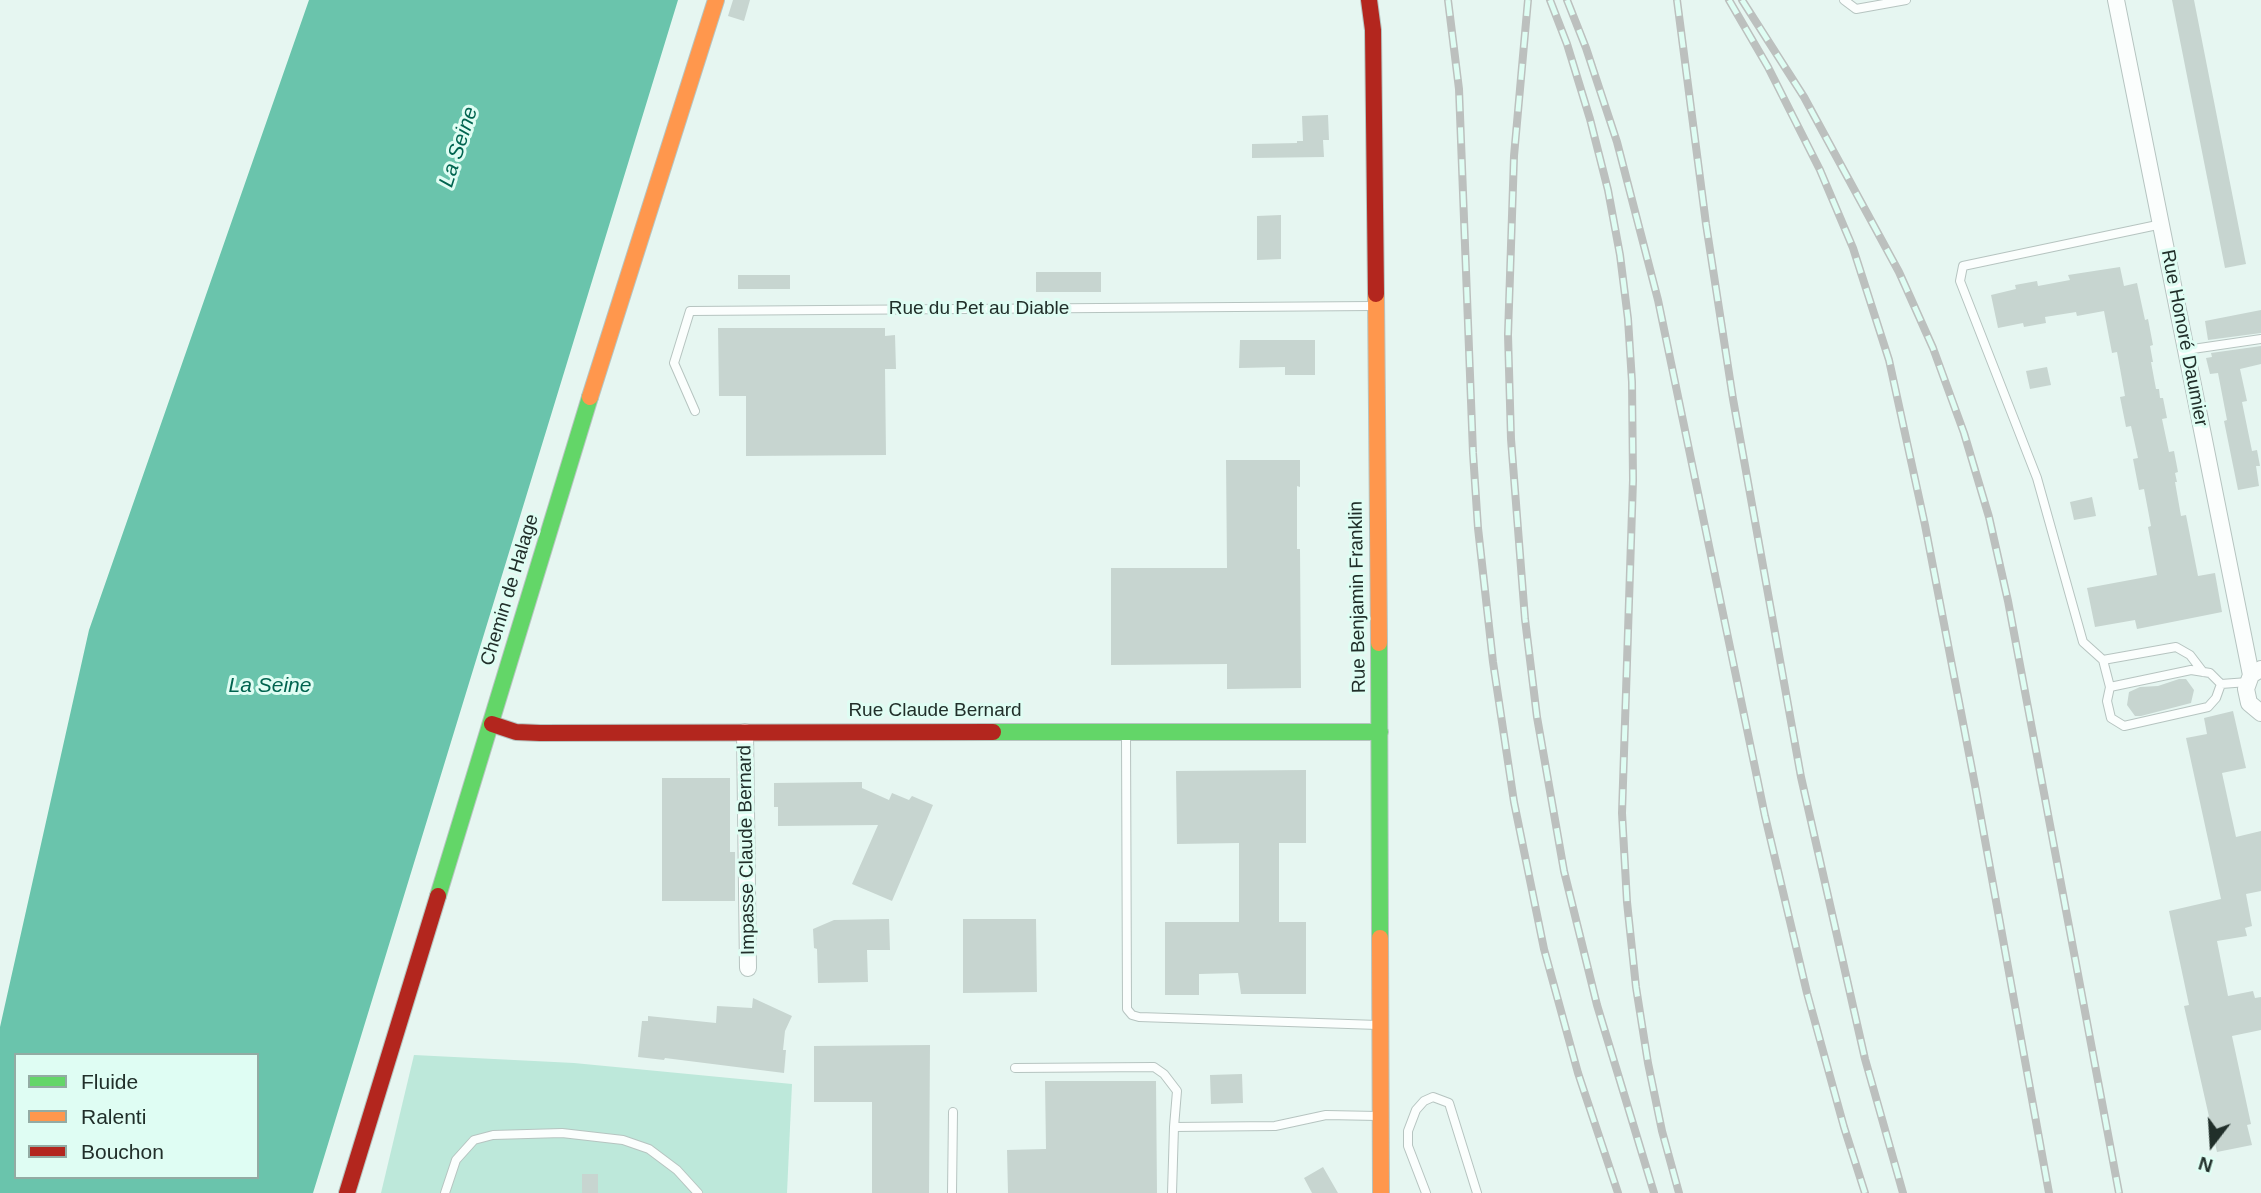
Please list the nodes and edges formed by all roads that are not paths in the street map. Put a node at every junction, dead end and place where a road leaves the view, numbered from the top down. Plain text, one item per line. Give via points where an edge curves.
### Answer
1 (716, 0) edge
2 (1369, 0) edge
3 (1844, 0) edge
4 (1906, 0) edge
5 (2116, 0) edge
6 (2162, 223) junction
7 (1376, 306) junction
8 (2261, 339) edge
9 (2186, 350) junction
10 (695, 411) dead end
11 (2103, 660) junction
12 (2203, 672) junction
13 (2253, 675) edge
14 (2221, 684) junction
15 (2110, 687) junction
16 (2261, 713) edge
17 (492, 724) junction
18 (745, 732) junction
19 (1126, 732) junction
20 (1380, 732) junction
21 (748, 968) dead end
22 (1381, 1025) junction
23 (1015, 1068) dead end
24 (953, 1112) dead end
25 (1381, 1116) junction
26 (1174, 1127) junction
27 (347, 1193) edge
28 (445, 1193) edge
29 (698, 1193) edge
30 (952, 1193) edge
31 (1172, 1193) edge
32 (1381, 1193) edge
33 (1426, 1193) edge
34 (1477, 1193) edge

1 - 17 street, Chemin de Halage
2 - 7 street, Rue Benjamin Franklin via 1374,30
3 - 4 lane via 1856,9
5 - 6 street, Rue Honoré Daumier
6 - 9 street, Rue Honoré Daumier
6 - 11 lane via 1963,266 1960,281 2037,478 2084,642
7 - 10 lane, Rue du Pet au Diable via 690,311 674,363
7 - 20 street, Rue Benjamin Franklin
8 - 9 lane
9 - 13 street, Rue Honoré Daumier
11 - 12 lane via 2176,647 2190,655
11 - 15 lane
12 - 14 lane
12 - 15 lane via 2191,670
13 - 14 lane
13 - 16 street, Rue Honoré Daumier via 2246,696
14 - 15 lane via 2208,708 2124,726 2111,718
17 - 18 street, Rue Claude Bernard via 540,733
17 - 27 street, Chemin de Halage
18 - 19 street, Rue Claude Bernard
18 - 21 street, Impasse Claude Bernard
19 - 20 street, Rue Claude Bernard
19 - 22 lane via 1127,1009 1132,1015
20 - 22 street, Rue Benjamin Franklin
22 - 25 street, Rue Benjamin Franklin
23 - 26 lane via 1154,1068 1177,1091
24 - 30 lane
25 - 26 lane via 1326,1115 1275,1126
25 - 32 street, Rue Benjamin Franklin
26 - 31 lane
28 - 29 lane via 456,1160 474,1140 562,1133 623,1140 649,1149
33 - 34 lane via 1408,1146 1408,1131 1416,1110 1433,1097 1449,1103

